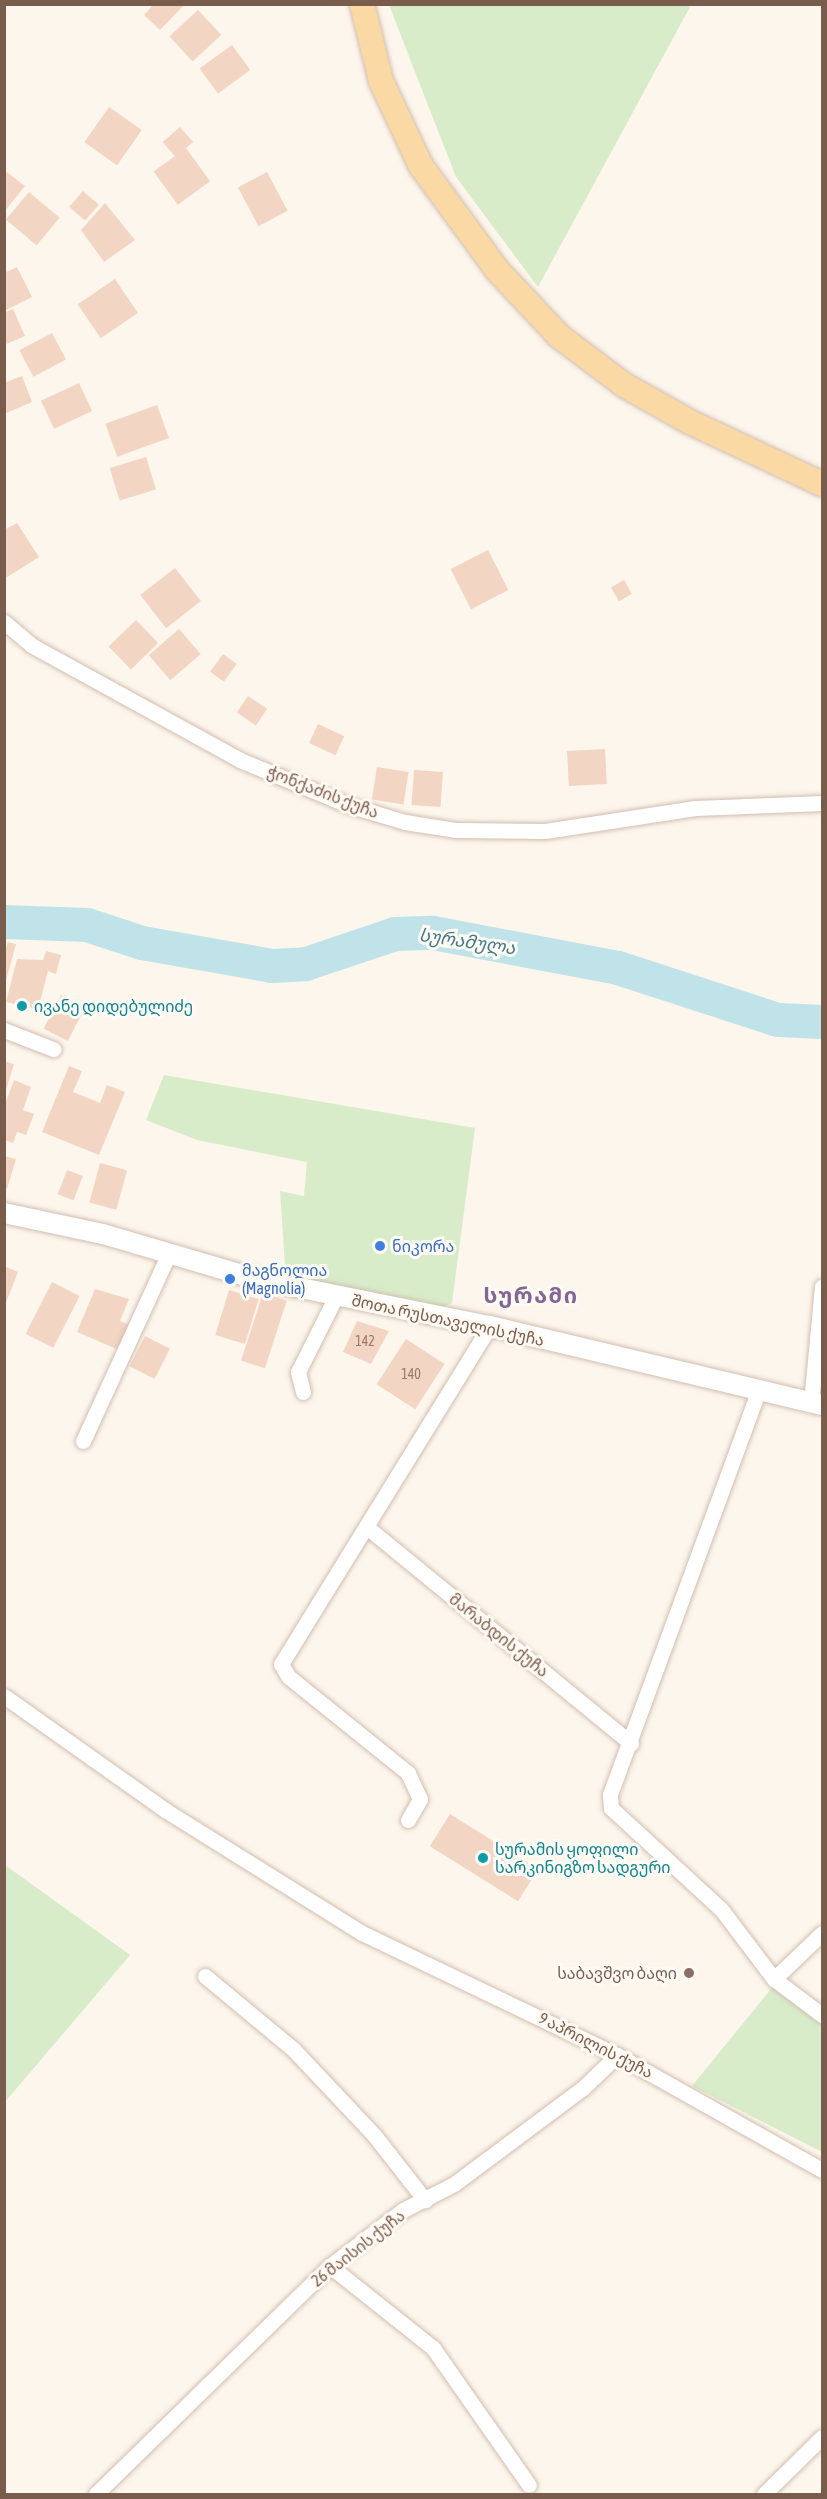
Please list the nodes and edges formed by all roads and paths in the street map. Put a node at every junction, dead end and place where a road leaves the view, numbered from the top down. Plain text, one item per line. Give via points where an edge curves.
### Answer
1 (362, 4) edge
2 (822, 484) edge
3 (4, 622) edge
4 (822, 803) edge
5 (4, 1030) edge
6 (53, 1049) dead end
7 (4, 1213) edge
8 (168, 1255) junction
9 (822, 1287) edge
10 (336, 1296) junction
11 (490, 1326) junction
12 (303, 1392) dead end
13 (758, 1392) junction
14 (817, 1404) edge
15 (83, 1441) dead end
16 (368, 1528) junction
17 (4, 1696) edge
18 (631, 1743) junction
19 (408, 1820) dead end
20 (822, 1933) edge
21 (205, 1976) dead end
22 (774, 1979) junction
23 (822, 2015) edge
24 (617, 2055) junction
25 (822, 2170) edge
26 (425, 2200) junction
27 (330, 2266) junction
28 (822, 2437) edge
29 (529, 2485) dead end
30 (96, 2494) edge
31 (764, 2494) edge

1 - 2 main road via 381,81 421,166 497,270 559,336 652,401
3 - 4 street, ჭონქაძის ქუჩა via 31,645 240,760 348,805 405,822 456,831 545,831 695,808
5 - 6 street
7 - 8 street, შოთა რუსთაველის ქუჩა
8 - 10 street, შოთა რუსთაველის ქუჩა
8 - 15 street
9 - 14 street
10 - 11 street, შოთა რუსთაველის ქუჩა
10 - 12 street via 298,1372
11 - 13 street, შოთა რუსთაველის ქუჩა
11 - 16 street
13 - 14 street, შოთა რუსთაველის ქუჩა
13 - 18 street
16 - 18 street, მარაბდის ქუჩა
16 - 19 street via 282,1664 288,1676 408,1773 420,1798
17 - 24 street, 9 აპრილის ქუჩა via 165,1810 362,1933
18 - 22 street via 610,1795 618,1818 721,1909
20 - 22 street
21 - 26 street via 293,2049 374,2135
22 - 23 street
24 - 25 street, 9 აპრილის ქუჩა
24 - 26 street, 26 მაისის ქუჩა via 545,2116
26 - 27 street, 26 მაისის ქუჩა
27 - 29 street via 433,2348
27 - 30 street, 26 მაისის ქუჩა
28 - 31 street

